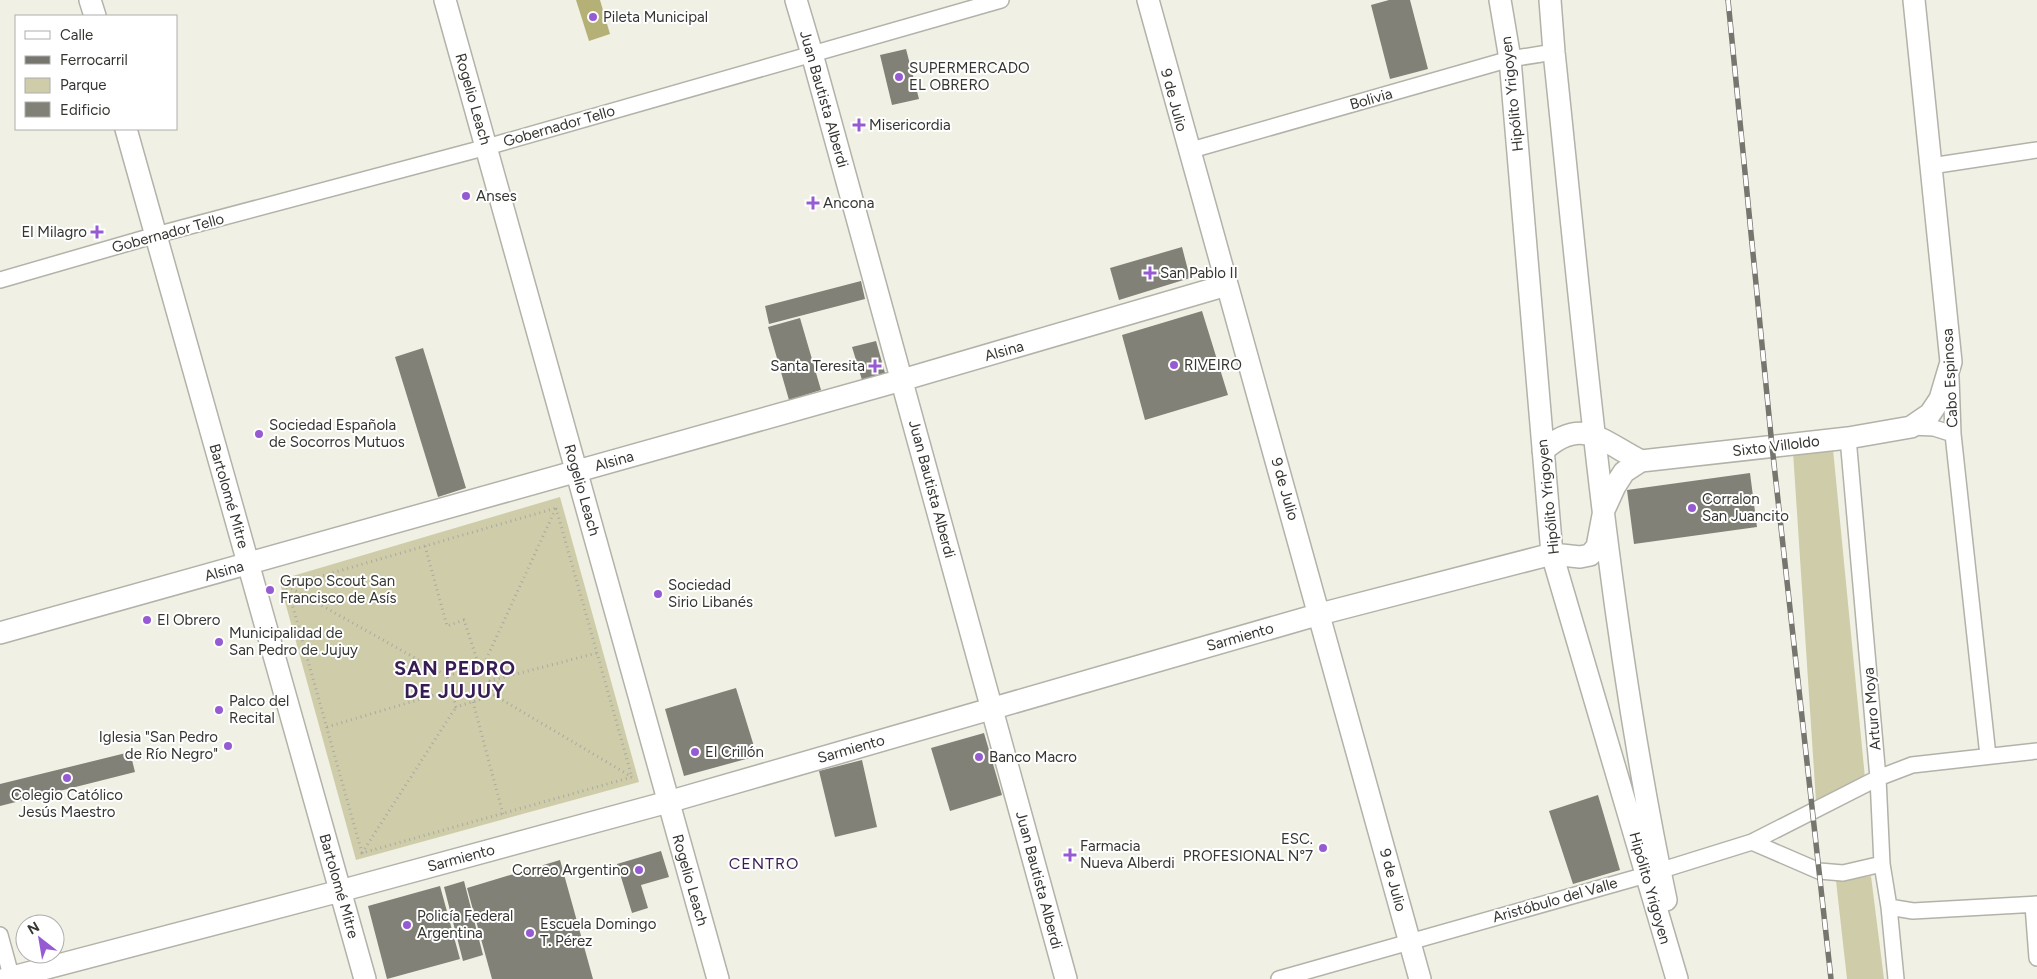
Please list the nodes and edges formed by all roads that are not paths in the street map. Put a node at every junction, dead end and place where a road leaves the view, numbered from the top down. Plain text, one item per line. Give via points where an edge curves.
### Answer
1 (90, 0) edge
2 (445, 0) edge
3 (796, 0) edge
4 (1002, 0) edge
5 (1148, 0) edge
6 (1500, 0) edge
7 (1550, 0) edge
8 (1914, 0) edge
9 (94, 15) edge
10 (1554, 52) junction
11 (812, 54) junction
12 (1510, 60) junction
13 (126, 130) edge
14 (487, 147) junction
15 (2037, 150) edge
16 (1188, 151) junction
17 (1931, 166) junction
18 (156, 236) junction
19 (0, 280) edge
20 (1227, 285) junction
21 (1951, 362) junction
22 (902, 380) junction
23 (1911, 427) junction
24 (1953, 434) junction
25 (1595, 436) junction
26 (1848, 438) junction
27 (1543, 450) junction
28 (1641, 461) junction
29 (576, 471) junction
30 (1604, 510) junction
31 (1552, 554) junction
32 (248, 564) junction
33 (1320, 614) junction
34 (0, 634) edge
35 (992, 709) junction
36 (2037, 751) edge
37 (1988, 756) junction
38 (1878, 778) junction
39 (668, 802) junction
40 (1752, 842) junction
41 (1882, 864) junction
42 (1653, 873) junction
43 (340, 891) junction
44 (2035, 905) edge
45 (1889, 907) junction
46 (0, 935) edge
47 (1410, 941) junction
48 (2037, 958) edge
49 (9, 978) edge
50 (365, 979) edge
51 (718, 979) edge
52 (1066, 979) edge
53 (1279, 979) edge
54 (1420, 979) edge
55 (1679, 979) edge
56 (1896, 979) edge

1 - 9 street
2 - 14 street, Rogelio Leach
3 - 11 street, Juan Bautista Alberdi
4 - 11 street, Gobernador Tello
5 - 16 street, 9 de Julio
6 - 12 street, Hipólito Yrigoyen
7 - 10 street, Hipólito Yrigoyen
8 - 17 street, Cabo Espinosa
10 - 12 street, Bolivia
10 - 25 street, Hipólito Yrigoyen
11 - 14 street, Gobernador Tello
11 - 22 street, Juan Bautista Alberdi
12 - 16 street, Bolivia
12 - 27 street, Hipólito Yrigoyen
13 - 18 street, Bartolomé Mitre
14 - 18 street, Gobernador Tello
14 - 29 street, Rogelio Leach
15 - 17 street
16 - 20 street, 9 de Julio
17 - 21 street, Cabo Espinosa
18 - 19 street, Gobernador Tello
18 - 32 street, Bartolomé Mitre
20 - 22 street, Alsina
20 - 33 street, 9 de Julio
21 - 23 street via 1940,399 1930,414
21 - 24 street, Cabo Espinosa
22 - 29 street, Alsina
22 - 35 street, Juan Bautista Alberdi
23 - 24 street via 1934,428
23 - 26 street, Sixto Villoldo
24 - 37 street, Cabo Espinosa
25 - 27 street via 1581,432 1565,435
25 - 28 street
25 - 30 street, Hipólito Yrigoyen
26 - 28 street, Sixto Villoldo
26 - 38 street, Arturo Moya
27 - 31 street, Hipólito Yrigoyen
28 - 30 street, Sarmiento via 1624,472
29 - 32 street, Alsina
29 - 39 street, Rogelio Leach
30 - 31 street, Sarmiento via 1597,548 1590,555
30 - 42 street, Hipólito Yrigoyen
31 - 33 street, Sarmiento
31 - 42 street, Hipólito Yrigoyen
32 - 34 street, Alsina
32 - 43 street, Bartolomé Mitre
33 - 35 street, Sarmiento
33 - 47 street, 9 de Julio
35 - 39 street, Sarmiento
35 - 52 street, Juan Bautista Alberdi
36 - 37 street, Aristóbulo del Valle
37 - 38 street, Aristóbulo del Valle via 1912,765
38 - 40 street, Aristóbulo del Valle
38 - 41 street, Arturo Moya
39 - 43 street, Sarmiento
39 - 51 street, Rogelio Leach
40 - 41 street via 1819,871 1843,873
40 - 42 street, Aristóbulo del Valle
41 - 45 street, Arturo Moya
42 - 47 street, Aristóbulo del Valle
42 - 55 street, Hipólito Yrigoyen
43 - 49 street, Sarmiento
43 - 50 street, Bartolomé Mitre
44 - 45 street via 1913,911
44 - 48 street
45 - 56 street, Arturo Moya
46 - 49 street
47 - 53 street, Aristóbulo del Valle
47 - 54 street, 9 de Julio

